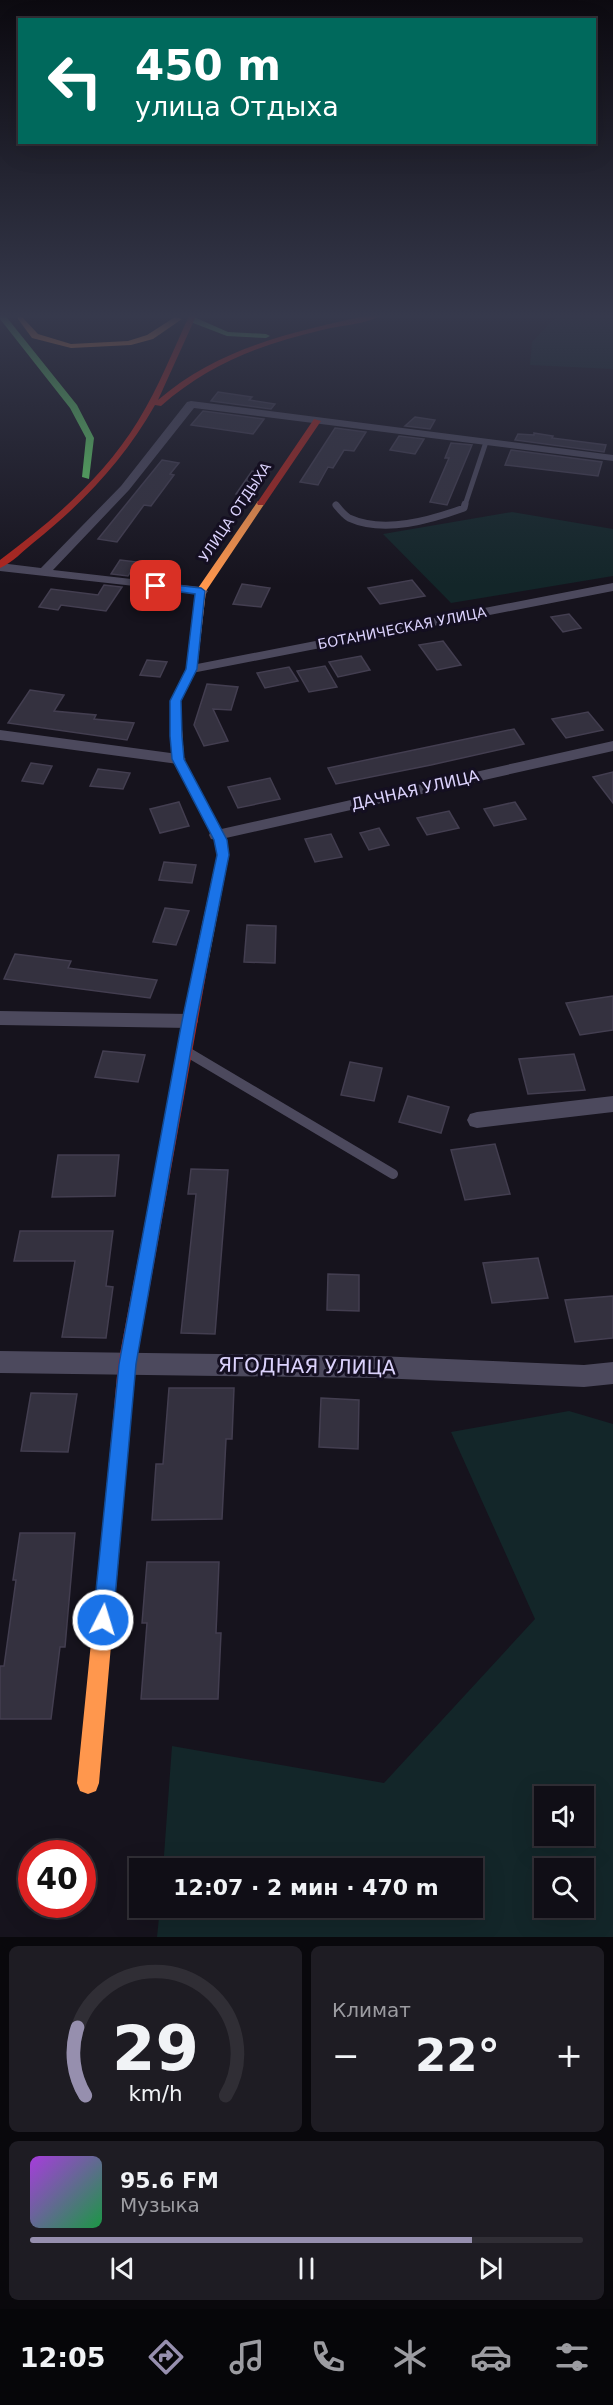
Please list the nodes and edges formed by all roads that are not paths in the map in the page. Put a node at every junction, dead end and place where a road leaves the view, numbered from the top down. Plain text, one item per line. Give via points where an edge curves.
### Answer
1 (72, 404) edge
2 (140, 404) edge
3 (152, 404) edge
4 (158, 404) edge
5 (191, 404) edge
6 (194, 404) edge
7 (148, 414) junction
8 (317, 421) junction
9 (486, 442) junction
10 (613, 458) edge
11 (86, 477) junction
12 (336, 505) dead end
13 (0, 566) edge
14 (44, 572) junction
15 (613, 587) edge
16 (201, 591) junction
17 (192, 669) junction
18 (0, 735) edge
19 (613, 746) edge
20 (178, 759) junction
21 (217, 835) junction
22 (0, 1018) edge
23 (189, 1021) junction
24 (184, 1050) junction
25 (613, 1104) edge
26 (477, 1120) dead end
27 (393, 1174) dead end
28 (0, 1362) edge
29 (127, 1364) junction
30 (613, 1373) edge
31 (88, 1783) dead end

1 - 11 main road via 90,438
2 - 11 main road
3 - 7 main road
4 - 7 main road
5 - 14 street via 125,488
6 - 8 street
7 - 13 main road via 97,480 46,530
8 - 9 street
8 - 16 main road, УЛИЦА ОТДЫХА
9 - 10 street
9 - 12 lane via 464,508 441,517 369,523 347,518
11 - 13 main road
13 - 14 street
14 - 16 street
15 - 17 street, БОТАНИЧЕСКАЯ УЛИЦА
16 - 17 main road, УЛИЦА ОТДЫХА
17 - 20 main road, УЛИЦА ОТДЫХА via 175,701
18 - 20 street
19 - 21 street, ДАЧНАЯ УЛИЦА
20 - 21 main road, УЛИЦА ОТДЫХА
21 - 23 main road, УЛИЦА ОТДЫХА via 223,855
22 - 23 street
23 - 24 main road, УЛИЦА ОТДЫХА
24 - 27 lane
24 - 29 main road, УЛИЦА ОТДЫХА
25 - 26 street
28 - 29 street, ЯГОДНАЯ УЛИЦА
29 - 30 street, ЯГОДНАЯ УЛИЦА via 378,1367 584,1376
29 - 31 main road, УЛИЦА ОТДЫХА

